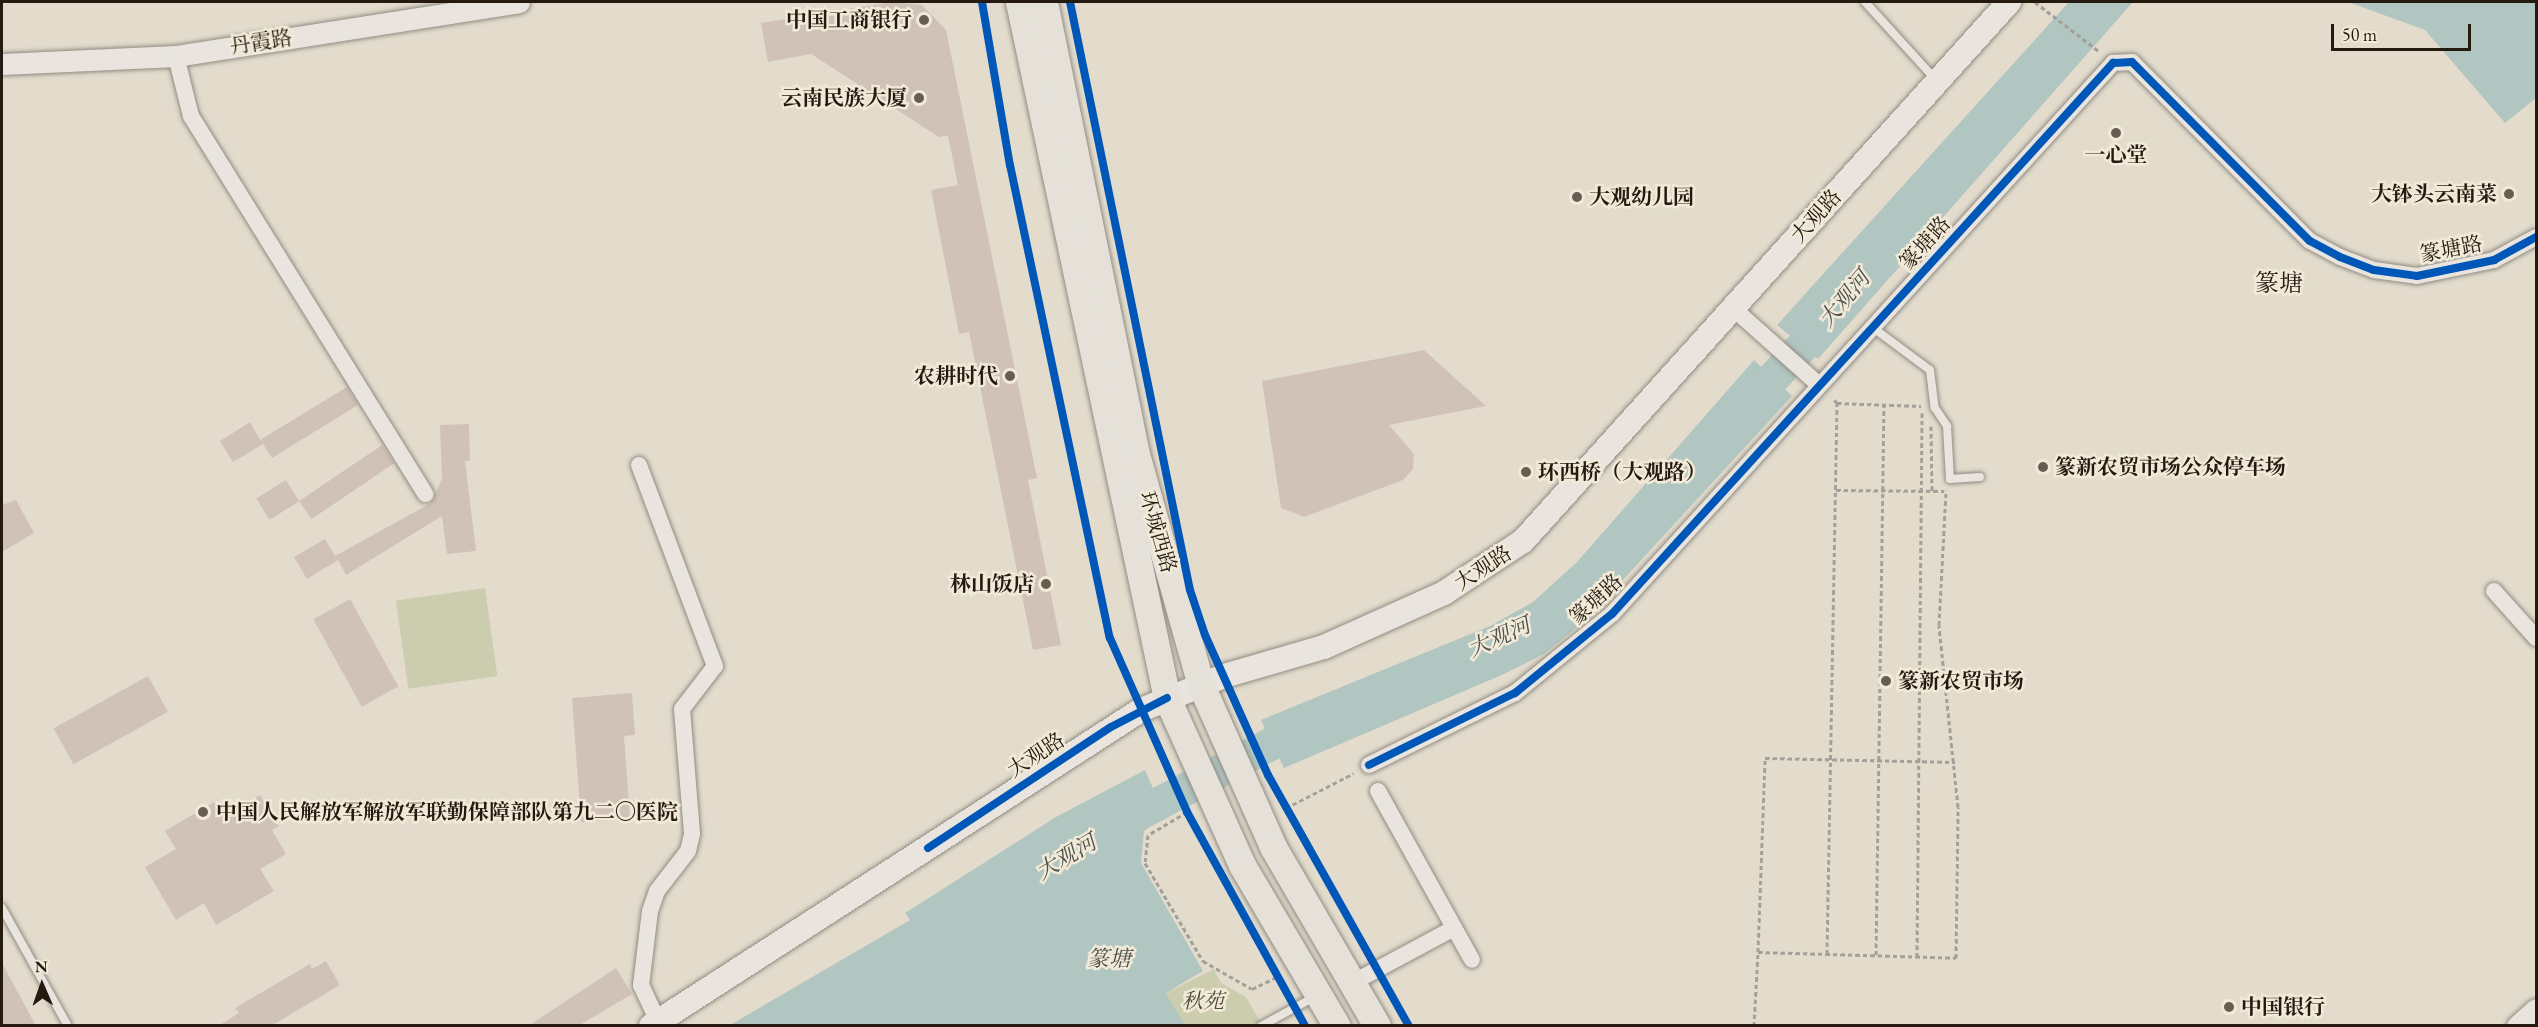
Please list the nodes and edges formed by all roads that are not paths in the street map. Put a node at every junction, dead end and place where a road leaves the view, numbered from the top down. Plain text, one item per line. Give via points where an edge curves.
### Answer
1 (519, 2) edge
2 (1018, 2) edge
3 (1044, 2) edge
4 (1865, 2) edge
5 (2009, 2) edge
6 (176, 56) junction
7 (2, 64) edge
8 (1936, 81) junction
9 (2536, 237) edge
10 (1733, 308) junction
11 (1872, 327) junction
12 (1819, 385) junction
13 (639, 465) dead end
14 (1980, 477) dead end
15 (425, 494) dead end
16 (2494, 591) dead end
17 (2536, 638) edge
18 (1201, 685) junction
19 (1167, 698) junction
20 (1369, 765) road end
21 (1378, 792) dead end
22 (2, 908) edge
23 (1454, 928) junction
24 (1473, 960) dead end
25 (1352, 983) junction
26 (1318, 994) junction
27 (2536, 1009) edge
28 (654, 1023) edge
29 (68, 1026) edge
30 (1261, 1026) edge
31 (1337, 1026) edge
32 (1377, 1026) edge
33 (2517, 1026) edge

1 - 6 street, 丹霞路
2 - 19 main road, 环城西路
3 - 18 main road, 环城西路 via 1136,454
4 - 8 lane
5 - 8 main road, 大观路
6 - 7 street, 丹霞路
6 - 15 street via 191,116
8 - 10 main road, 大观路
9 - 11 street, 篆塘路 via 2494,260 2416,276 2374,270 2310,241 2132,62 2113,63
10 - 12 street
10 - 18 main road, 大观路 via 1523,541 1444,594 1324,647
11 - 12 street, 篆塘路
11 - 14 lane via 1930,370 1935,408 1947,426 1950,479
12 - 20 street, 篆塘路 via 1612,614 1515,693
13 - 28 street via 715,666 682,709 692,817 688,851 657,891 650,911 641,985
16 - 17 street
18 - 19 main road, 大观路
18 - 25 main road, 环城西路 via 1242,787
19 - 26 main road, 环城西路 via 1187,752 1194,808
19 - 28 main road, 大观路 via 1112,727
21 - 23 street
22 - 29 lane
23 - 24 street
23 - 25 street
25 - 32 main road, 环城西路
26 - 30 lane
26 - 31 main road, 环城西路
27 - 33 street

